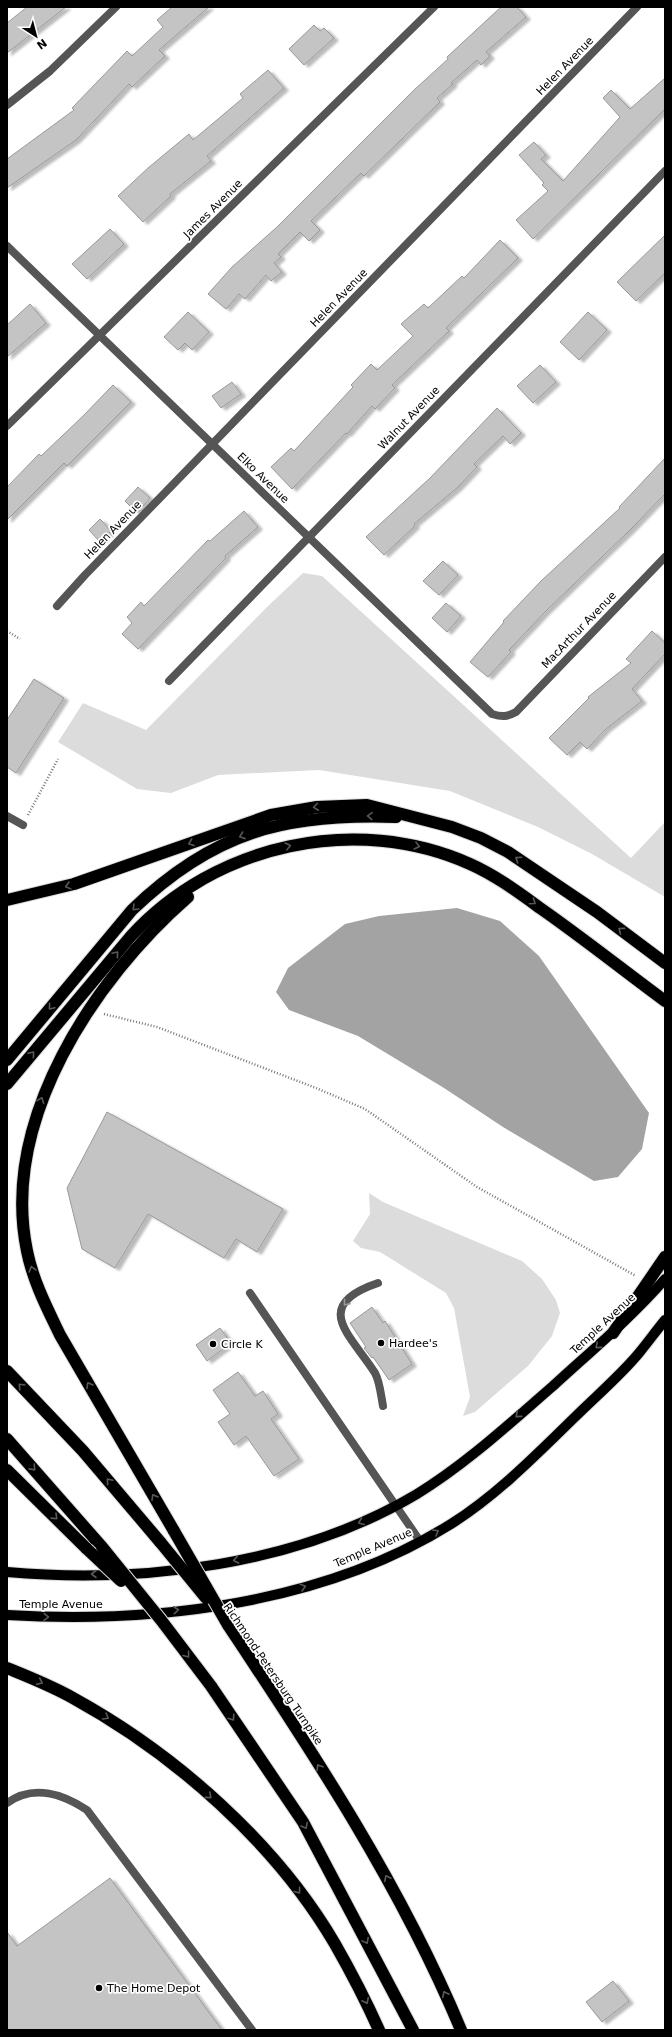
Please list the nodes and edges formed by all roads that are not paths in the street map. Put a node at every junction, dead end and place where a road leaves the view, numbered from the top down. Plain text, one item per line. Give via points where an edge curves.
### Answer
1 (116, 7) edge
2 (434, 7) edge
3 (637, 7) edge
4 (7, 105) edge
5 (665, 171) edge
6 (7, 246) edge
7 (100, 335) junction
8 (7, 426) edge
9 (212, 444) junction
10 (308, 538) junction
11 (665, 556) edge
12 (57, 606) dead end
13 (169, 682) dead end
14 (508, 716) joint
15 (7, 816) edge
16 (423, 818) junction
17 (24, 825) road end
18 (212, 875) junction
19 (7, 900) edge
20 (646, 948) junction
21 (665, 953) edge
22 (665, 962) edge
23 (665, 1001) edge
24 (7, 1060) edge
25 (7, 1084) edge
26 (665, 1257) edge
27 (665, 1279) edge
28 (378, 1283) dead end
29 (250, 1293) dead end
30 (665, 1320) edge
31 (665, 1329) edge
32 (613, 1333) junction
33 (638, 1354) junction
34 (7, 1372) edge
35 (383, 1406) dead end
36 (7, 1439) edge
37 (7, 1470) edge
38 (396, 1505) junction
39 (420, 1541) junction
40 (7, 1572) edge
41 (7, 1615) edge
42 (161, 1620) junction
43 (228, 1625) junction
44 (7, 1668) edge
45 (7, 1803) edge
46 (252, 2030) edge
47 (379, 2030) edge
48 (413, 2030) edge
49 (461, 2030) edge

1 - 4 street via 50,70
2 - 7 street, James Avenue
3 - 9 street, Helen Avenue
5 - 10 street, Walnut Avenue
6 - 7 street, Elko Avenue
7 - 8 street, James Avenue
7 - 9 street, Elko Avenue
9 - 10 street, Elko Avenue
9 - 12 street, Helen Avenue
10 - 13 street, Walnut Avenue
10 - 14 street, Elko Avenue via 492,714
11 - 14 street, MacArthur Avenue via 516,712
15 - 17 street
16 -> 19 highway via 367,805 294,810 244,824 74,884
20 -> 16 highway via 508,852 481,838
16 -> 24 highway via 346,816 297,821 241,837 198,858 153,890 132,910
18 -> 23 highway via 261,854 321,840 351,838 412,845 464,861 497,878 573,931
25 -> 18 highway via 146,920 162,906
43 -> 18 highway, bridge via 60,1335 33,1274 26,1250 22,1202 23,1172 32,1123 50,1078 90,1011 139,944 162,919
20 - 21 highway
20 - 22 highway
26 - 32 highway
27 - 32 main road, Temple Avenue
28 -> 35 street via 365,1288 348,1300 343,1306 340,1318 350,1338 376,1375
29 - 38 street
30 - 33 main road, Temple Avenue
31 - 33 main road
32 -> 38 main road, Temple Avenue via 467,1459
39 -> 33 main road, Temple Avenue via 451,1523 521,1469
43 -> 34 highway, Richmond-Petersburg Turnpike, bridge via 83,1451
36 -> 42 highway, bridge via 102,1547
37 -> 42 highway, bridge
38 - 39 street
38 -> 40 main road, Temple Avenue via 348,1528 318,1538 250,1557 193,1568 137,1574
41 -> 39 main road, Temple Avenue via 82,1617 220,1606 315,1584 356,1570
42 -> 48 highway, bridge via 210,1686 303,1822
49 -> 43 highway, Richmond-Petersburg Turnpike via 378,1860
44 -> 47 highway via 72,1698 113,1722 158,1753 227,1811 286,1875 334,1943
45 - 46 street via 24,1795 40,1792 65,1797 87,1810

